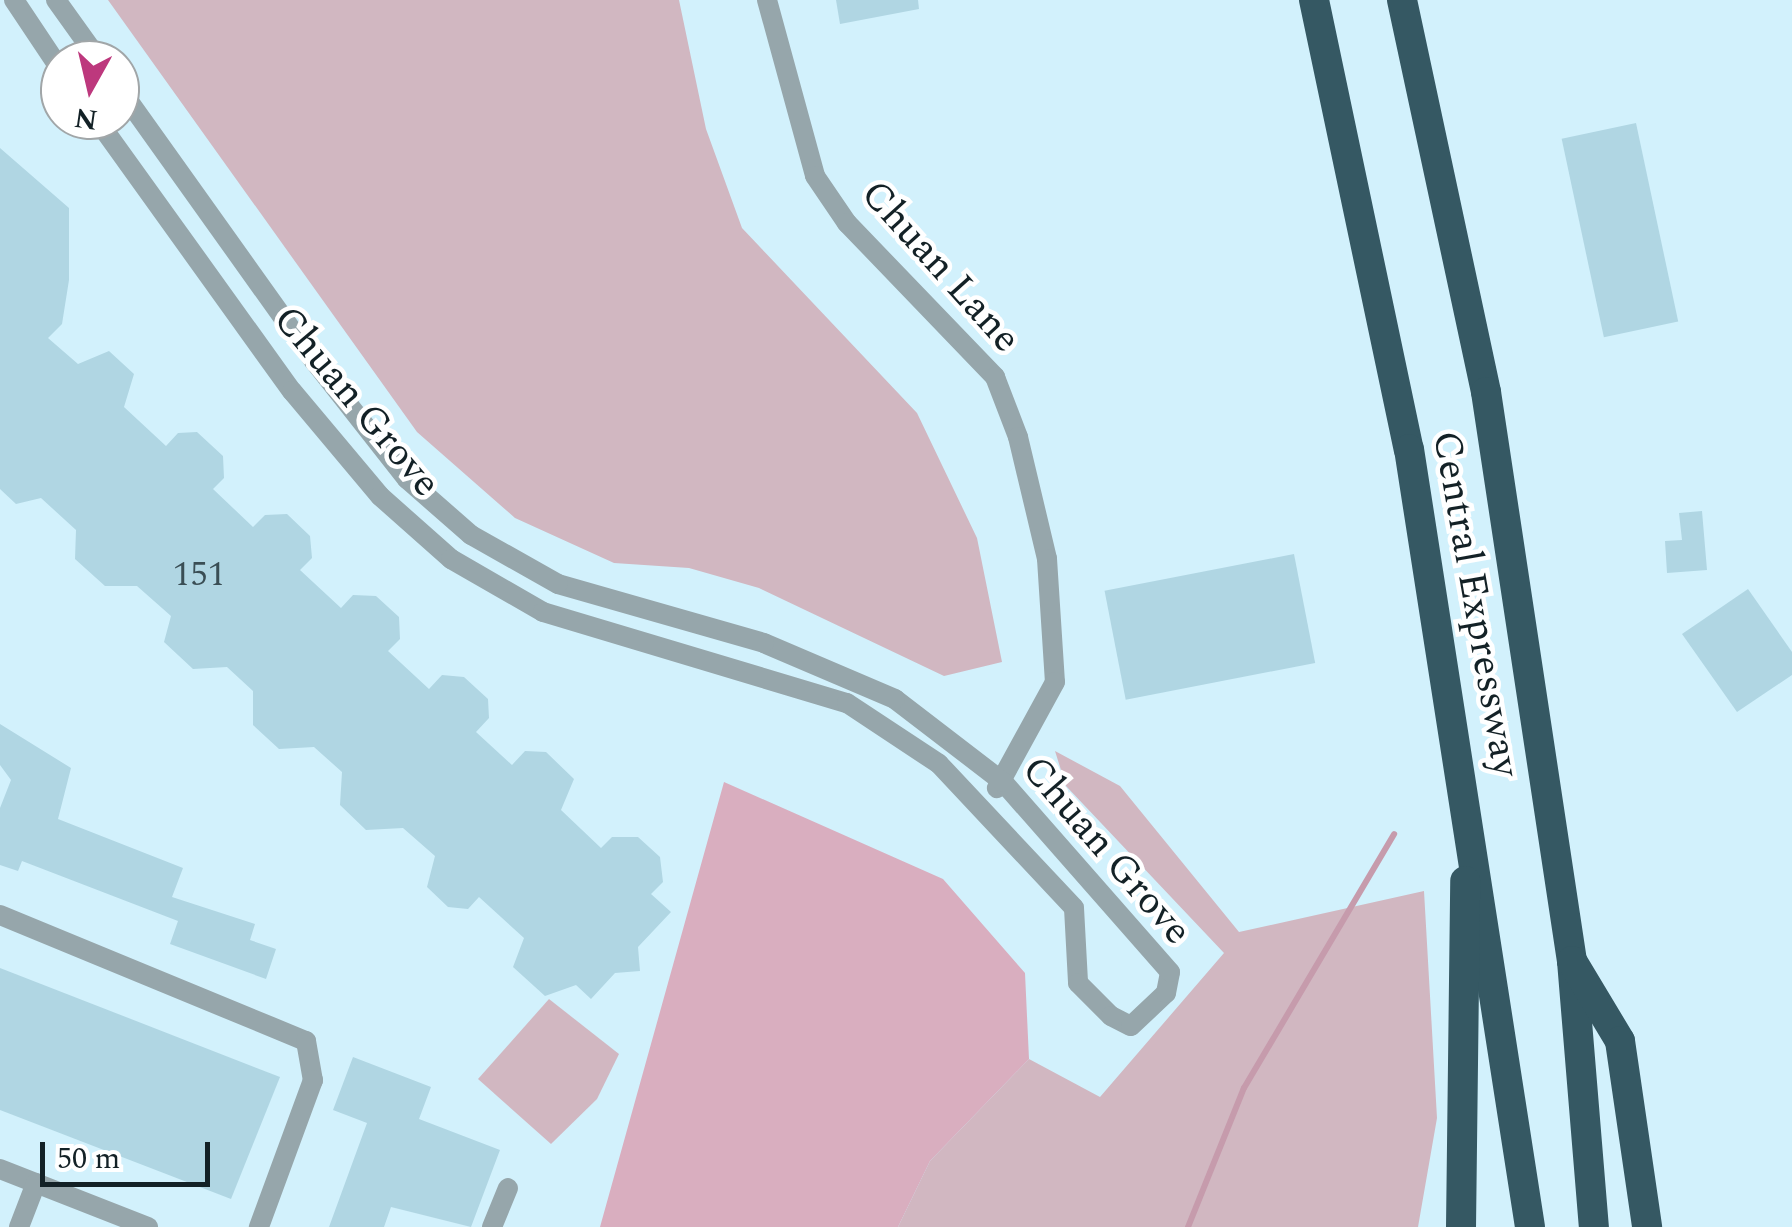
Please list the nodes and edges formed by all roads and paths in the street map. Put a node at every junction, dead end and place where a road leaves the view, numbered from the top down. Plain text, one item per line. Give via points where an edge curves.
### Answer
1 (14, 0) edge
2 (56, 0) edge
3 (768, 0) edge
4 (1314, 0) edge
5 (1402, 0) edge
6 (41, 40) edge
7 (85, 40) edge
8 (140, 117) edge
9 (111, 140) edge
10 (1002, 782) junction
11 (1466, 783) junction
12 (983, 804) junction
13 (0, 915) edge
14 (1572, 962) junction
15 (0, 1169) edge
16 (36, 1184) junction
17 (508, 1188) dead end
18 (19, 1227) edge
19 (148, 1227) edge
20 (258, 1227) edge
21 (492, 1227) edge
22 (1461, 1227) edge
23 (1530, 1227) edge
24 (1594, 1227) edge
25 (1647, 1227) edge

1 - 6 street
2 - 7 street
3 - 10 street, Chuan Lane via 815,176 847,223 996,377 1018,437 1046,559 1055,682
4 - 11 highway, Central Expressway via 1409,450
5 - 14 highway, Central Expressway via 1486,392
8 - 10 street, Chuan Grove via 407,479 471,535 558,584 855,678
9 - 12 street, Chuan Grove via 292,391 380,496 451,559 543,612 848,703
10 - 12 street, Chuan Lane
10 - 12 street, Chuan Grove via 1170,972 1166,993 1131,1026 1078,982 1074,908
11 - 22 highway
11 - 23 highway, Central Expressway
13 - 20 street via 306,1042 313,1080
14 - 24 highway, Central Expressway
14 - 25 highway via 1620,1041
15 - 16 street
16 - 18 street
16 - 19 street
17 - 21 street

